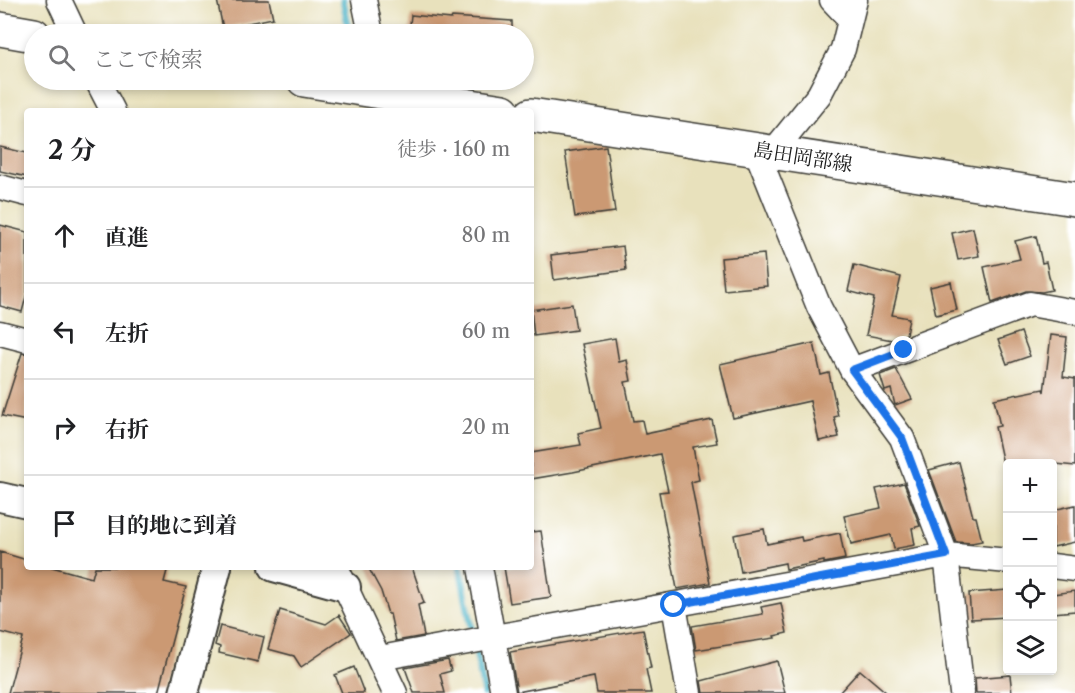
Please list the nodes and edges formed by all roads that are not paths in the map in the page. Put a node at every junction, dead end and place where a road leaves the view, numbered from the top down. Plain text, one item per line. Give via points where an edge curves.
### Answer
1 (59, 0) edge
2 (364, 0) edge
3 (832, 0) edge
4 (852, 9) edge
5 (70, 24) edge
6 (369, 24) edge
7 (0, 29) edge
8 (24, 33) edge
9 (102, 90) edge
10 (360, 90) edge
11 (383, 94) edge
12 (111, 108) edge
13 (482, 108) edge
14 (534, 115) edge
15 (764, 151) junction
16 (0, 187) edge
17 (24, 193) edge
18 (1075, 199) edge
19 (1075, 312) edge
20 (0, 333) edge
21 (24, 339) edge
22 (852, 370) junction
23 (0, 497) edge
24 (24, 502) edge
25 (946, 555) junction
26 (1003, 561) edge
27 (1057, 566) edge
28 (1075, 568) edge
29 (216, 570) edge
30 (294, 570) edge
31 (481, 570) edge
32 (341, 577) edge
33 (674, 605) junction
34 (493, 638) junction
35 (380, 658) junction
36 (184, 693) edge
37 (395, 693) edge
38 (503, 693) edge
39 (689, 693) edge
40 (962, 693) edge

1 - 5 street
2 - 6 street
3 - 4 street
4 - 15 street via 843,49 819,95
7 - 8 main road
9 - 12 street
10 - 11 main road
11 - 13 main road
14 - 15 main road, 島田岡部線
15 - 18 main road, 島田岡部線
15 - 22 street via 819,307
16 - 17 street
19 - 22 street via 1030,304
20 - 21 street
22 - 25 street via 902,438
23 - 24 street
25 - 26 street
25 - 33 street
25 - 40 street
27 - 28 street
29 - 36 street
30 - 32 street
31 - 34 street
32 - 35 street
33 - 34 street
33 - 39 street
34 - 35 street
34 - 38 street
35 - 37 street

